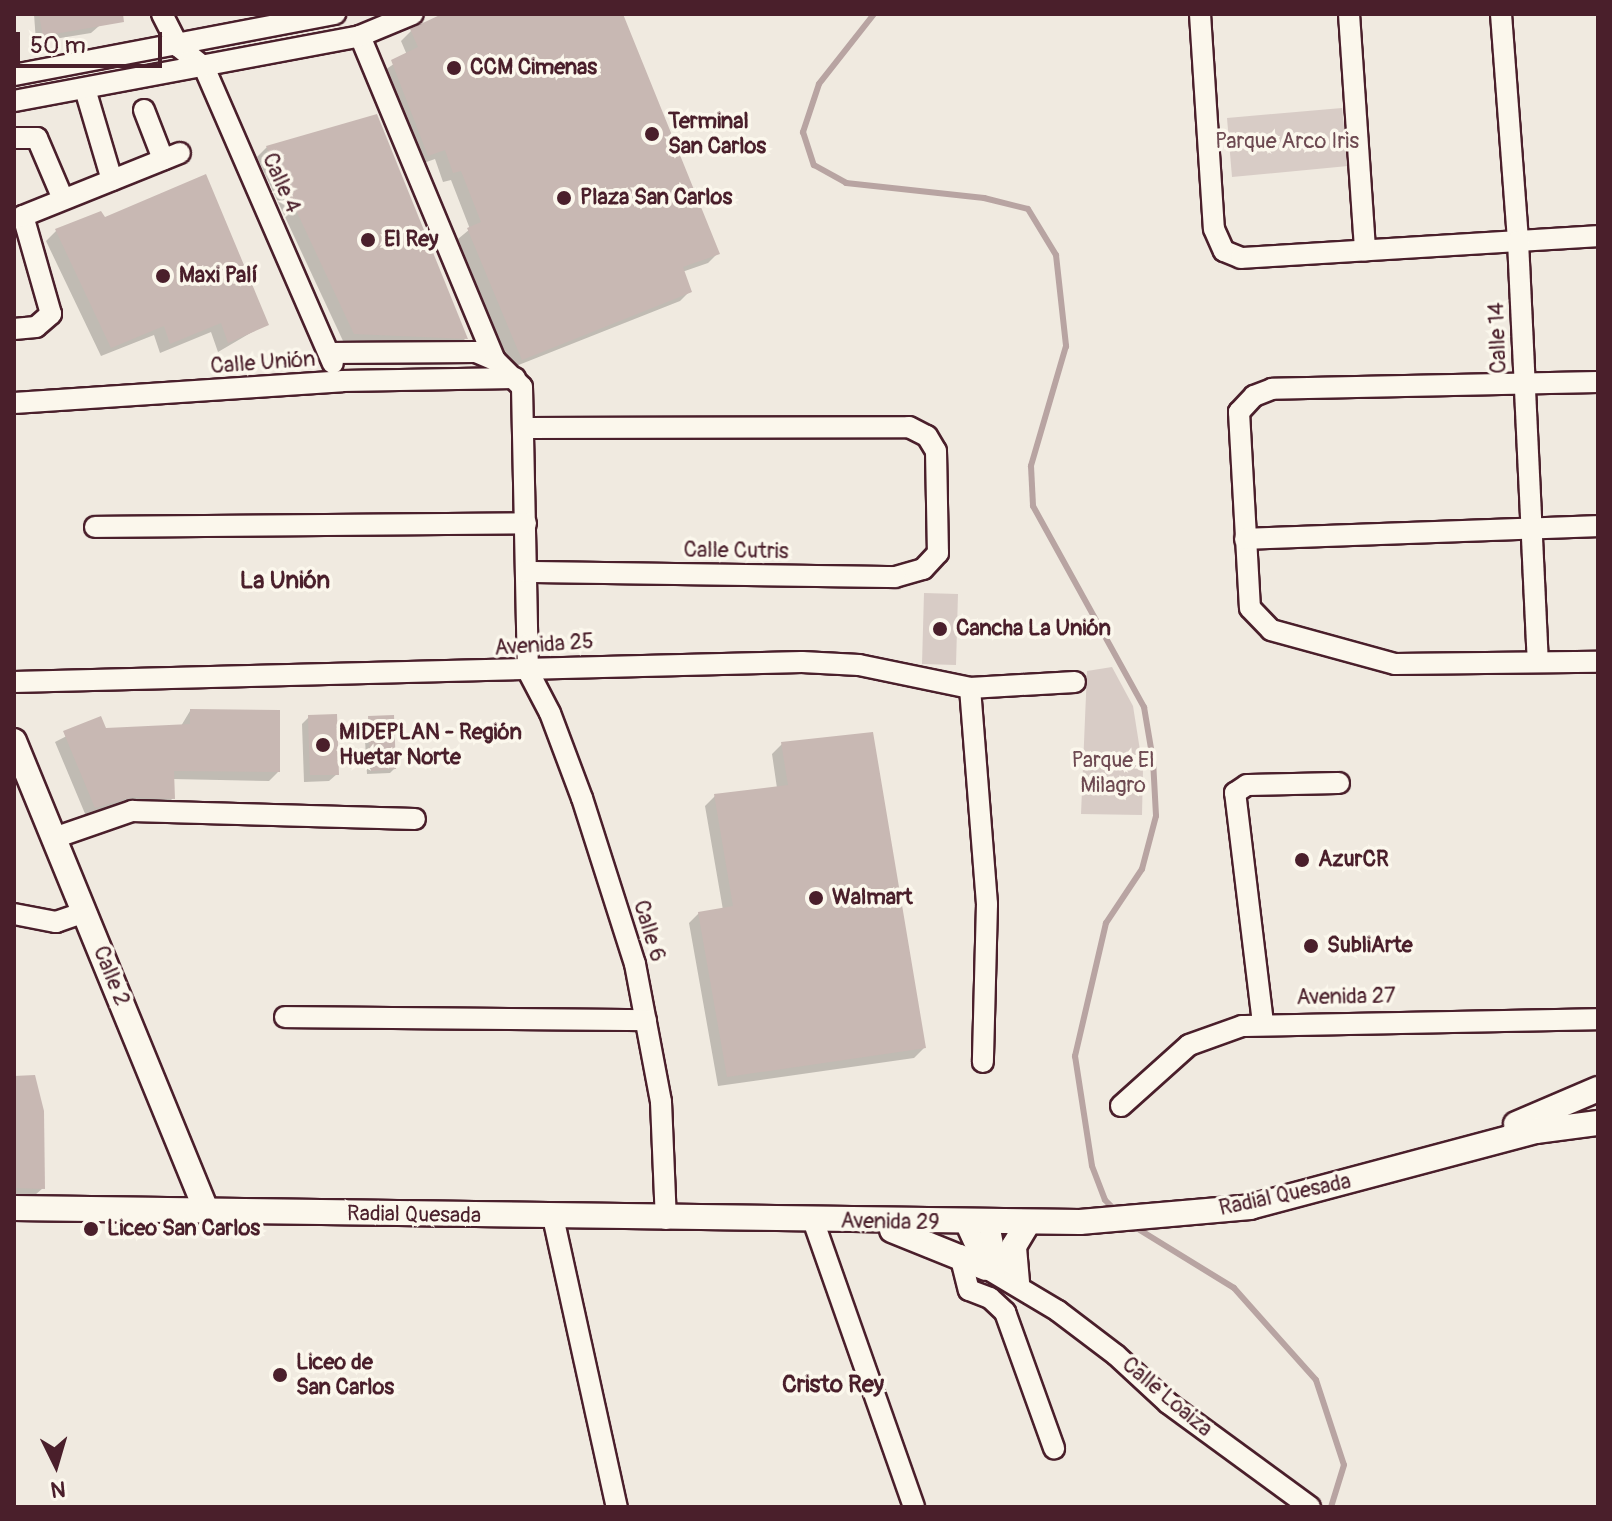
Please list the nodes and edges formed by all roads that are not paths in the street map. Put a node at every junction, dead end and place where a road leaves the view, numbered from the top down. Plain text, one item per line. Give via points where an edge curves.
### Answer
1 (162, 14) edge
2 (335, 14) edge
3 (413, 14) edge
4 (1200, 14) edge
5 (1349, 14) edge
6 (1501, 14) edge
7 (360, 36) junction
8 (179, 47) junction
9 (204, 67) junction
10 (14, 75) edge
11 (85, 89) junction
12 (14, 101) edge
13 (144, 110) dead end
14 (14, 138) edge
15 (112, 180) junction
16 (63, 199) junction
17 (18, 207) edge
18 (1598, 236) edge
19 (1518, 241) junction
20 (1365, 250) junction
21 (14, 329) edge
22 (329, 353) junction
23 (495, 360) junction
24 (515, 378) junction
25 (342, 381) junction
26 (1598, 382) edge
27 (1524, 385) junction
28 (14, 403) edge
29 (524, 428) junction
30 (526, 523) junction
31 (1598, 526) edge
32 (95, 527) dead end
33 (1534, 531) junction
34 (1245, 539) junction
35 (526, 572) junction
36 (1538, 660) junction
37 (1598, 662) edge
38 (528, 671) junction
39 (14, 682) edge
40 (1075, 682) dead end
41 (970, 688) junction
42 (14, 741) edge
43 (1339, 783) dead end
44 (415, 819) dead end
45 (54, 838) junction
46 (85, 912) junction
47 (14, 914) edge
48 (285, 1017) dead end
49 (1598, 1019) edge
50 (646, 1020) junction
51 (1263, 1023) junction
52 (983, 1062) dead end
53 (1598, 1089) edge
54 (1121, 1106) dead end
55 (1598, 1123) edge
56 (1459, 1151) junction
57 (14, 1208) edge
58 (207, 1212) junction
59 (553, 1217) junction
60 (666, 1219) junction
61 (813, 1220) junction
62 (855, 1221) junction
63 (978, 1224) junction
64 (1027, 1224) junction
65 (960, 1255) junction
66 (986, 1268) junction
67 (1019, 1286) junction
68 (1054, 1448) dead end
69 (1304, 1503) edge
70 (617, 1507) edge
71 (914, 1507) edge

1 - 8 street, Calle 4
2 - 8 street
3 - 7 street
4 - 20 street via 1214,229 1224,251 1241,258
5 - 20 street
6 - 19 street, Calle 14
7 - 9 street
7 - 23 street
8 - 9 street, Calle 4
8 - 10 street
9 - 11 street
9 - 22 street, Calle 4
11 - 12 street
11 - 15 street
13 - 15 street via 171,156
14 - 16 street via 37,138
15 - 16 street
16 - 17 street
17 - 21 street via 51,314 36,327
18 - 19 street
19 - 20 street
19 - 27 street, Calle 14
22 - 23 street, Calle Unión via 439,350
22 - 25 street, Calle 4
23 - 24 street
24 - 25 street, Calle Unión
24 - 29 street via 523,396
25 - 28 street, Calle Unión
26 - 27 street
27 - 33 street, Calle 14
27 - 34 street via 1272,389 1254,396 1239,412
29 - 30 street
29 - 35 street, Calle Cutris via 909,427 927,436 936,451 938,553 923,569 895,577
30 - 32 street
30 - 35 street
31 - 33 street
33 - 34 street
33 - 36 street, Calle 14
34 - 36 street via 1250,608 1271,630 1395,664
35 - 38 street
36 - 37 street
38 - 39 street, Avenida 25
38 - 41 street, Avenida 25 via 558,665 802,662 859,665
38 - 50 street, Calle 6 via 582,798 635,964
40 - 41 street, Avenida 25
41 - 52 street via 987,904
42 - 45 main road, Calle 2
43 - 51 street via 1247,785 1235,793
44 - 45 street via 132,811
45 - 46 main road, Calle 2
46 - 47 street via 56,922
46 - 58 main road, Calle 2
48 - 50 street
49 - 51 street, Avenida 27
50 - 60 street, Calle 6 via 661,1102
51 - 54 street, Avenida 27 via 1189,1045
53 - 56 main road
55 - 56 main road, Radial Quesada
56 - 64 main road, Radial Quesada via 1250,1207
57 - 58 main road, Radial Quesada
58 - 59 main road, Radial Quesada
59 - 60 main road, Radial Quesada
59 - 70 street
60 - 61 main road, Radial Quesada
61 - 62 main road, Avenida 29
61 - 71 street
62 - 63 main road, Avenida 29
62 - 65 main road, Calle Loaiza
63 - 64 main road, Radial Quesada
63 - 66 street
63 - 67 street, Calle Loaiza
64 - 67 main road via 1014,1246
65 - 66 main road, Calle Loaiza
65 - 68 street via 969,1290 990,1298 1005,1312
66 - 67 street, Calle Loaiza
67 - 69 street, Calle Loaiza

